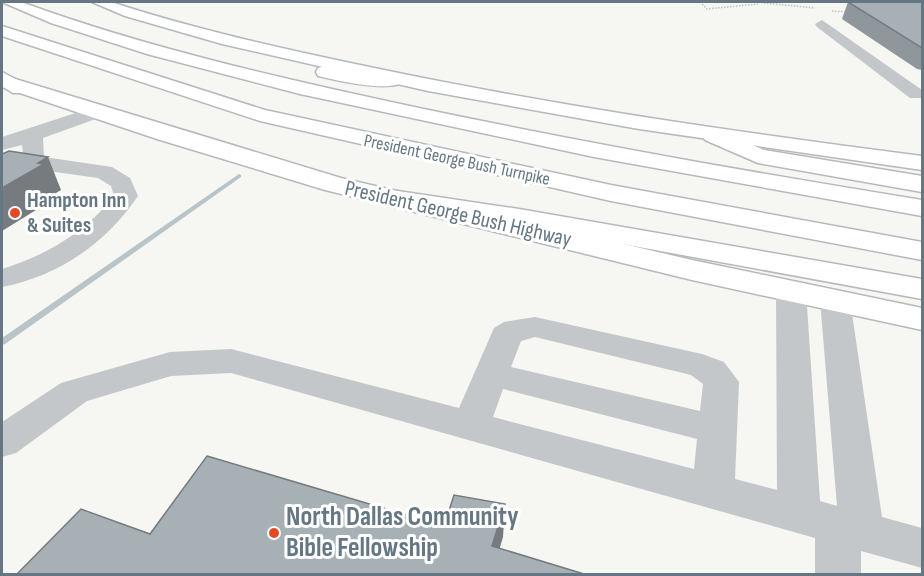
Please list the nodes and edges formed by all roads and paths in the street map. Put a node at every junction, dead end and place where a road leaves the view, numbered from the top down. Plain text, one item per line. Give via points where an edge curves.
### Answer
1 (9, 2) edge
2 (700, 2) edge
3 (762, 3) dead end
4 (94, 7) edge
5 (851, 13) edge
6 (827, 21) joint
7 (2, 31) edge
8 (8, 83) edge
9 (920, 96) edge
10 (97, 112) junction
11 (32, 135) junction
12 (713, 135) junction
13 (2, 144) edge
14 (922, 163) edge
15 (12, 167) edge
16 (922, 184) edge
17 (390, 198) junction
18 (922, 208) edge
19 (922, 251) edge
20 (2, 278) edge
21 (922, 289) edge
22 (791, 291) junction
23 (835, 300) junction
24 (922, 319) edge
25 (491, 374) junction
26 (470, 426) junction
27 (717, 429) junction
28 (2, 442) edge
29 (713, 492) junction
30 (832, 524) junction
31 (922, 548) edge
32 (838, 574) edge

1 - 18 main road, President George Bush Turnpike via 155,50 337,96 598,151
2 - 3 path via 707,9
4 - 12 main road via 276,62 368,80 397,79
5 - 6 path via 836,13
6 - 9 lane
7 - 19 main road, President George Bush Turnpike via 260,115 611,193
8 - 10 main road, President George Bush Highway
10 - 11 lane
10 - 17 main road, President George Bush Highway
11 - 13 lane
11 - 15 lane via 34,156
12 - 14 main road
12 - 16 main road via 758,156
15 - 20 lane via 104,172 122,183 126,196 114,216 82,243
17 - 21 main road via 519,217
17 - 22 main road, President George Bush Highway
22 - 23 main road, President George Bush Highway
22 - 30 lane
23 - 24 main road, President George Bush Highway
23 - 30 lane
25 - 26 lane
25 - 27 lane
25 - 27 lane via 506,336 525,327 702,366 721,382
26 - 28 lane via 231,361 170,364 74,392
26 - 29 lane
27 - 29 lane
29 - 30 lane
30 - 31 lane
30 - 32 lane

